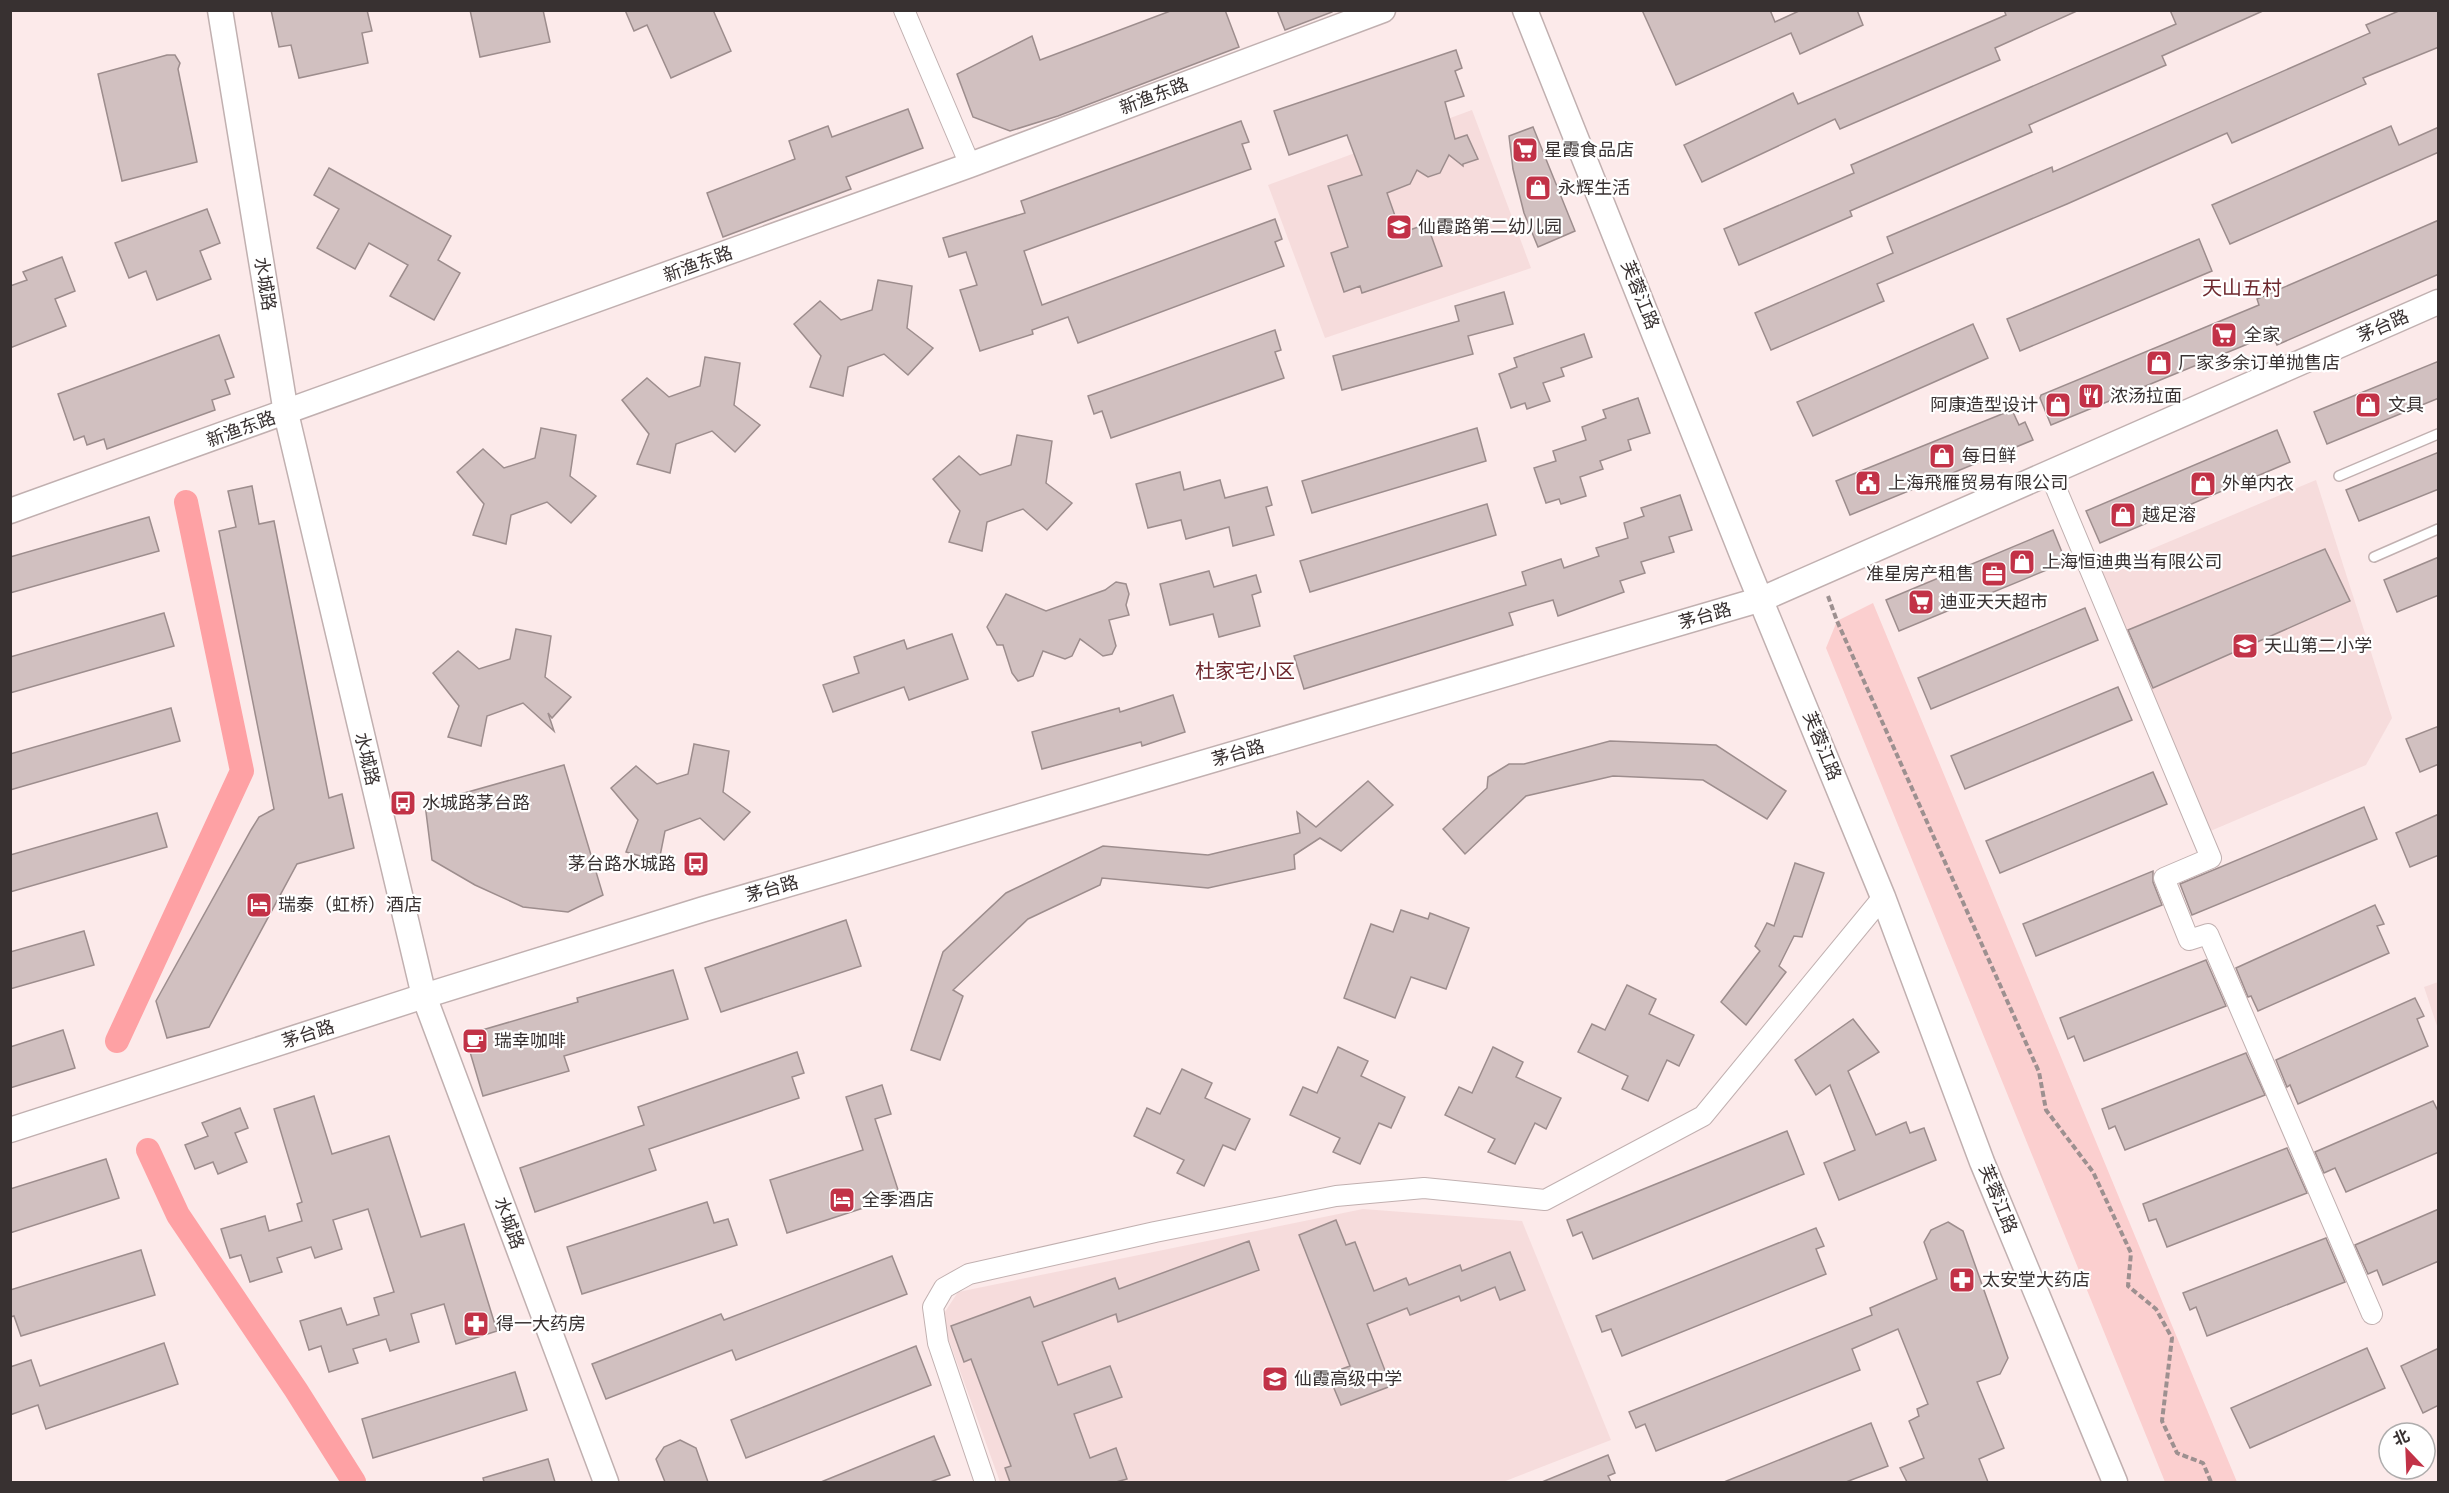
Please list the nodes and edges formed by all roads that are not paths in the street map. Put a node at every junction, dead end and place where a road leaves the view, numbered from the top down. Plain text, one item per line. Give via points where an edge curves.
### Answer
1 (220, 10) edge
2 (904, 10) edge
3 (1383, 10) edge
4 (1525, 10) edge
5 (970, 165) junction
6 (2439, 302) edge
7 (286, 413) junction
8 (2439, 434) edge
9 (2050, 474) junction
10 (2339, 476) dead end
11 (10, 511) edge
12 (2439, 529) edge
13 (2374, 557) dead end
14 (1762, 599) junction
15 (1883, 897) junction
16 (424, 996) junction
17 (10, 1130) edge
18 (2372, 1314) dead end
19 (606, 1482) edge
20 (985, 1482) edge
21 (2115, 1482) edge

1 - 7 street, 水城路
2 - 5 street
3 - 5 street, 新渔东路
4 - 14 street, 芙蓉江路
5 - 7 street, 新渔东路
6 - 9 street, 茅台路
7 - 11 street, 新渔东路
7 - 16 street, 水城路
8 - 10 lane
9 - 14 street, 茅台路
9 - 18 street via 2211,858 2164,878 2189,940 2208,934
12 - 13 lane
14 - 15 street, 芙蓉江路
14 - 16 street, 茅台路 via 704,909
15 - 20 street via 1703,1116 1545,1200 1424,1188 1336,1196 969,1274 944,1288 933,1307 938,1343
15 - 21 street, 芙蓉江路 via 1982,1162
16 - 17 street, 茅台路
16 - 19 street, 水城路

